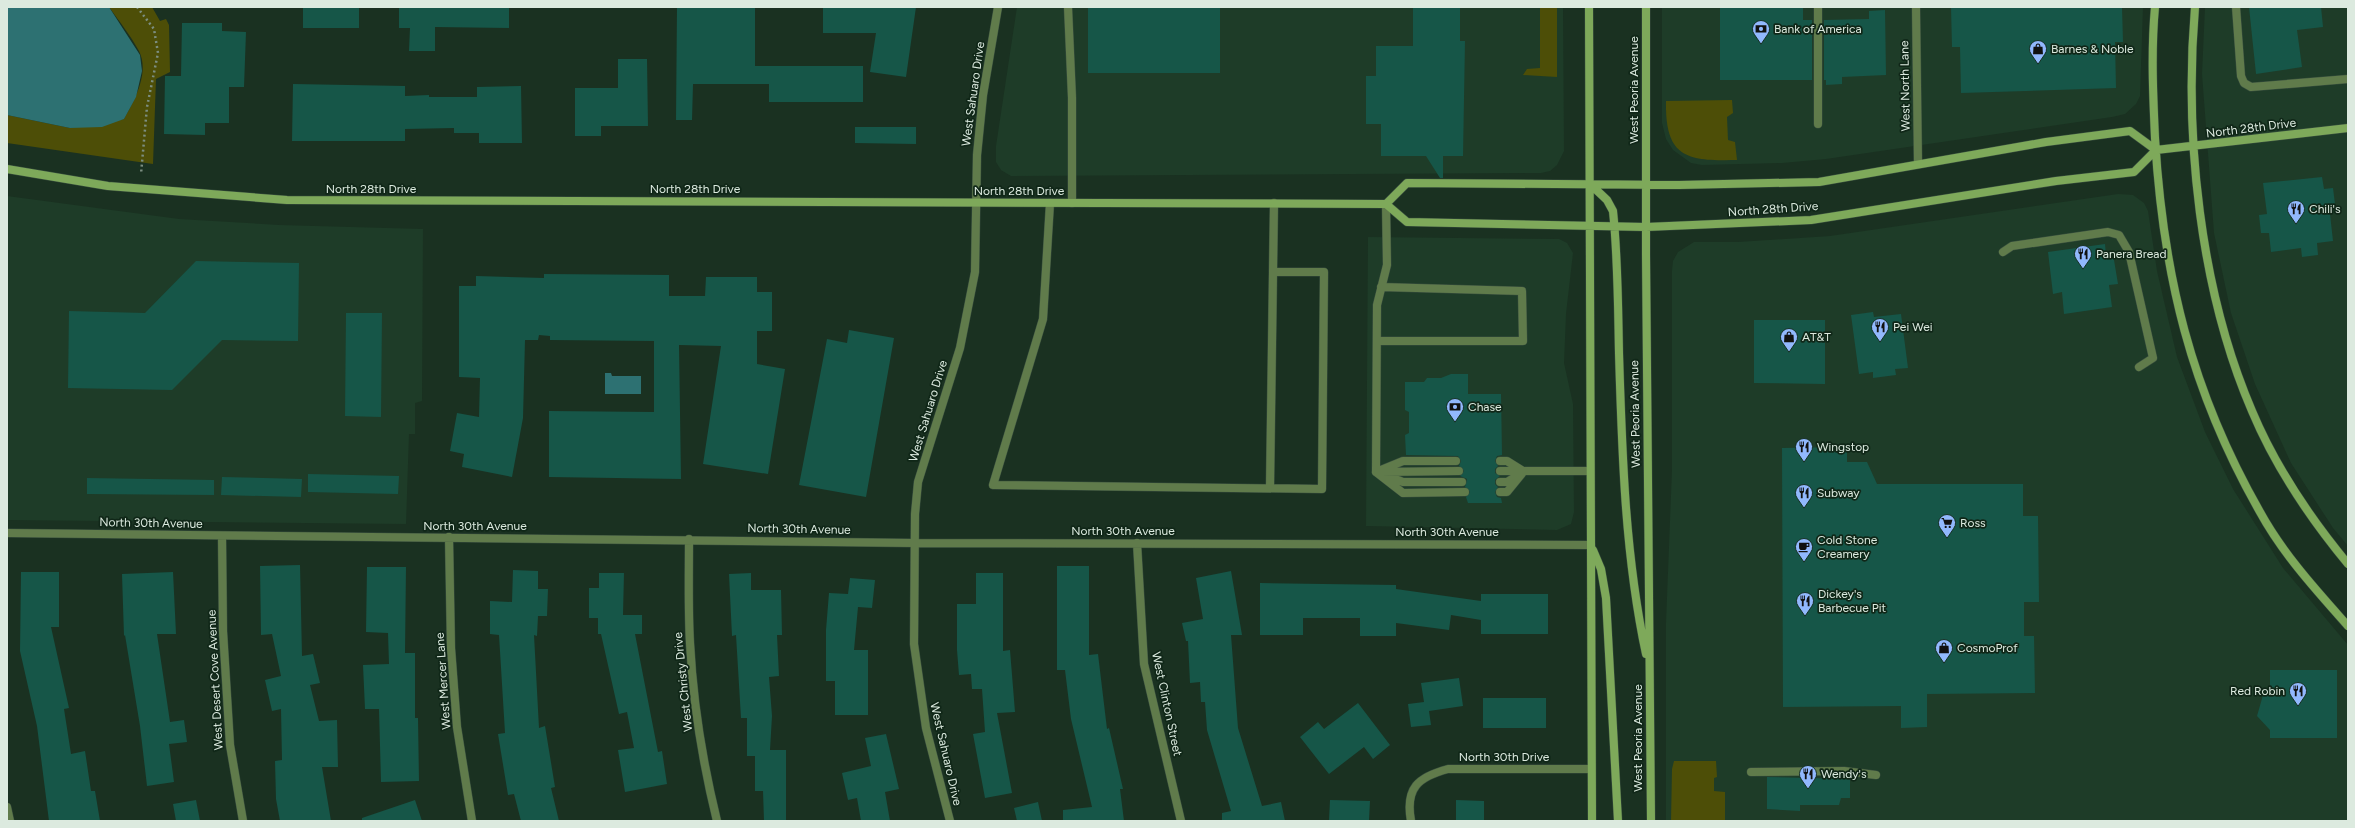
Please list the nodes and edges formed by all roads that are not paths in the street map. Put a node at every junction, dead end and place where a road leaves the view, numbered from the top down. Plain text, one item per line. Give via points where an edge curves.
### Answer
1 (998, 7) edge
2 (1068, 7) edge
3 (1589, 7) edge
4 (1646, 7) edge
5 (1818, 7) edge
6 (1916, 7) edge
7 (2154, 7) edge
8 (2195, 7) edge
9 (2236, 7) edge
10 (2348, 79) edge
11 (1818, 124) dead end
12 (2348, 128) edge
13 (2195, 146) junction
14 (2156, 150) junction
15 (1918, 164) junction
16 (7, 169) edge
17 (1588, 183) junction
18 (1646, 184) junction
19 (976, 203) junction
20 (1050, 203) junction
21 (1072, 203) junction
22 (1274, 203) junction
23 (1386, 204) junction
24 (1588, 226) junction
25 (1615, 226) junction
26 (1646, 227) junction
27 (2003, 252) dead end
28 (1273, 272) junction
29 (1381, 287) junction
30 (1377, 341) junction
31 (2139, 367) dead end
32 (1456, 461) dead end
33 (1500, 461) dead end
34 (1459, 471) dead end
35 (1500, 471) dead end
36 (1524, 471) junction
37 (1590, 471) junction
38 (1376, 472) junction
39 (1462, 482) dead end
40 (1500, 482) dead end
41 (1270, 488) junction
42 (1465, 492) dead end
43 (1500, 492) dead end
44 (7, 533) edge
45 (222, 536) junction
46 (449, 537) junction
47 (689, 539) junction
48 (914, 543) junction
49 (1137, 543) junction
50 (1591, 545) junction
51 (2348, 564) edge
52 (2348, 626) edge
53 (1650, 673) junction
54 (1592, 769) junction
55 (1751, 772) dead end
56 (1876, 775) dead end
57 (7, 807) edge
58 (10, 821) edge
59 (243, 821) edge
60 (472, 821) edge
61 (717, 821) edge
62 (950, 821) edge
63 (1181, 821) edge
64 (1411, 821) edge
65 (1592, 821) edge
66 (1618, 821) edge
67 (1651, 821) edge

1 - 19 street, West Sahuaro Drive via 983,95 977,155
2 - 21 street via 1072,98
3 - 17 street
4 - 18 street, West Peoria Avenue
5 - 11 street
6 - 15 street, West North Lane
7 - 14 street via 2152,42
8 - 13 street via 2192,102
9 - 10 street via 2241,76 2244,83 2251,87
12 - 13 street, North 28th Drive
13 - 14 street, North 28th Drive
13 - 51 street via 2209,265 2218,308 2240,380 2252,412 2292,488
14 - 15 street, North 28th Drive via 2130,131 2046,142
14 - 26 street, North 28th Drive via 2134,172 2056,181 1876,211 1777,223
14 - 52 street via 2158,196 2171,277 2180,320 2205,397 2260,513 2289,556
15 - 18 street, North 28th Drive via 1819,182
16 - 19 street, North 28th Drive via 101,185 287,200
17 - 18 street, North 28th Drive
17 - 23 street, North 28th Drive via 1407,183
17 - 24 street
17 - 25 street via 1607,200 1614,211
18 - 26 street, West Peoria Avenue
19 - 20 street, North 28th Drive
19 - 48 street, West Sahuaro Drive via 975,272 960,348 918,482
20 - 21 street, North 28th Drive
20 - 41 street via 1043,319 993,485
21 - 22 street, North 28th Drive
22 - 23 street, North 28th Drive
22 - 28 street
23 - 24 street, North 28th Drive via 1407,222
23 - 29 street via 1387,265
24 - 25 street, North 28th Drive
24 - 37 street
25 - 26 street, North 28th Drive
25 - 53 street via 1623,458 1638,617
26 - 53 street, West Peoria Avenue
27 - 31 street via 2012,246 2108,232 2119,235 2129,252 2153,358
28 - 41 street
28 - 41 street via 1324,272 1322,489
29 - 30 street via 1377,305
29 - 30 street via 1522,291 1522,341
30 - 38 street
32 - 38 street via 1403,461
33 - 36 street via 1507,461
34 - 38 street
35 - 36 street
36 - 37 street
36 - 40 street via 1507,482
36 - 43 street via 1507,492
37 - 50 street
38 - 39 street via 1403,482
38 - 42 street via 1403,493
44 - 45 street, North 30th Avenue
45 - 46 street, North 30th Avenue
45 - 59 street, West Desert Cove Avenue via 223,631 230,745
46 - 47 street, North 30th Avenue
46 - 60 street, West Mercer Lane via 451,648 456,711
47 - 48 street, North 30th Avenue
47 - 61 street, West Christy Drive via 690,644 695,695 702,748
48 - 49 street, North 30th Avenue
48 - 62 street, West Sahuaro Drive via 914,644 926,728
49 - 50 street, North 30th Avenue
49 - 63 street, West Clinton Street via 1144,664
50 - 54 street
50 - 66 street via 1601,569 1606,598
53 - 67 street, West Peoria Avenue
54 - 64 street, North 30th Drive via 1448,769 1434,773 1419,780 1412,791 1409,804
54 - 65 street
55 - 56 street via 1844,771
57 - 58 street

